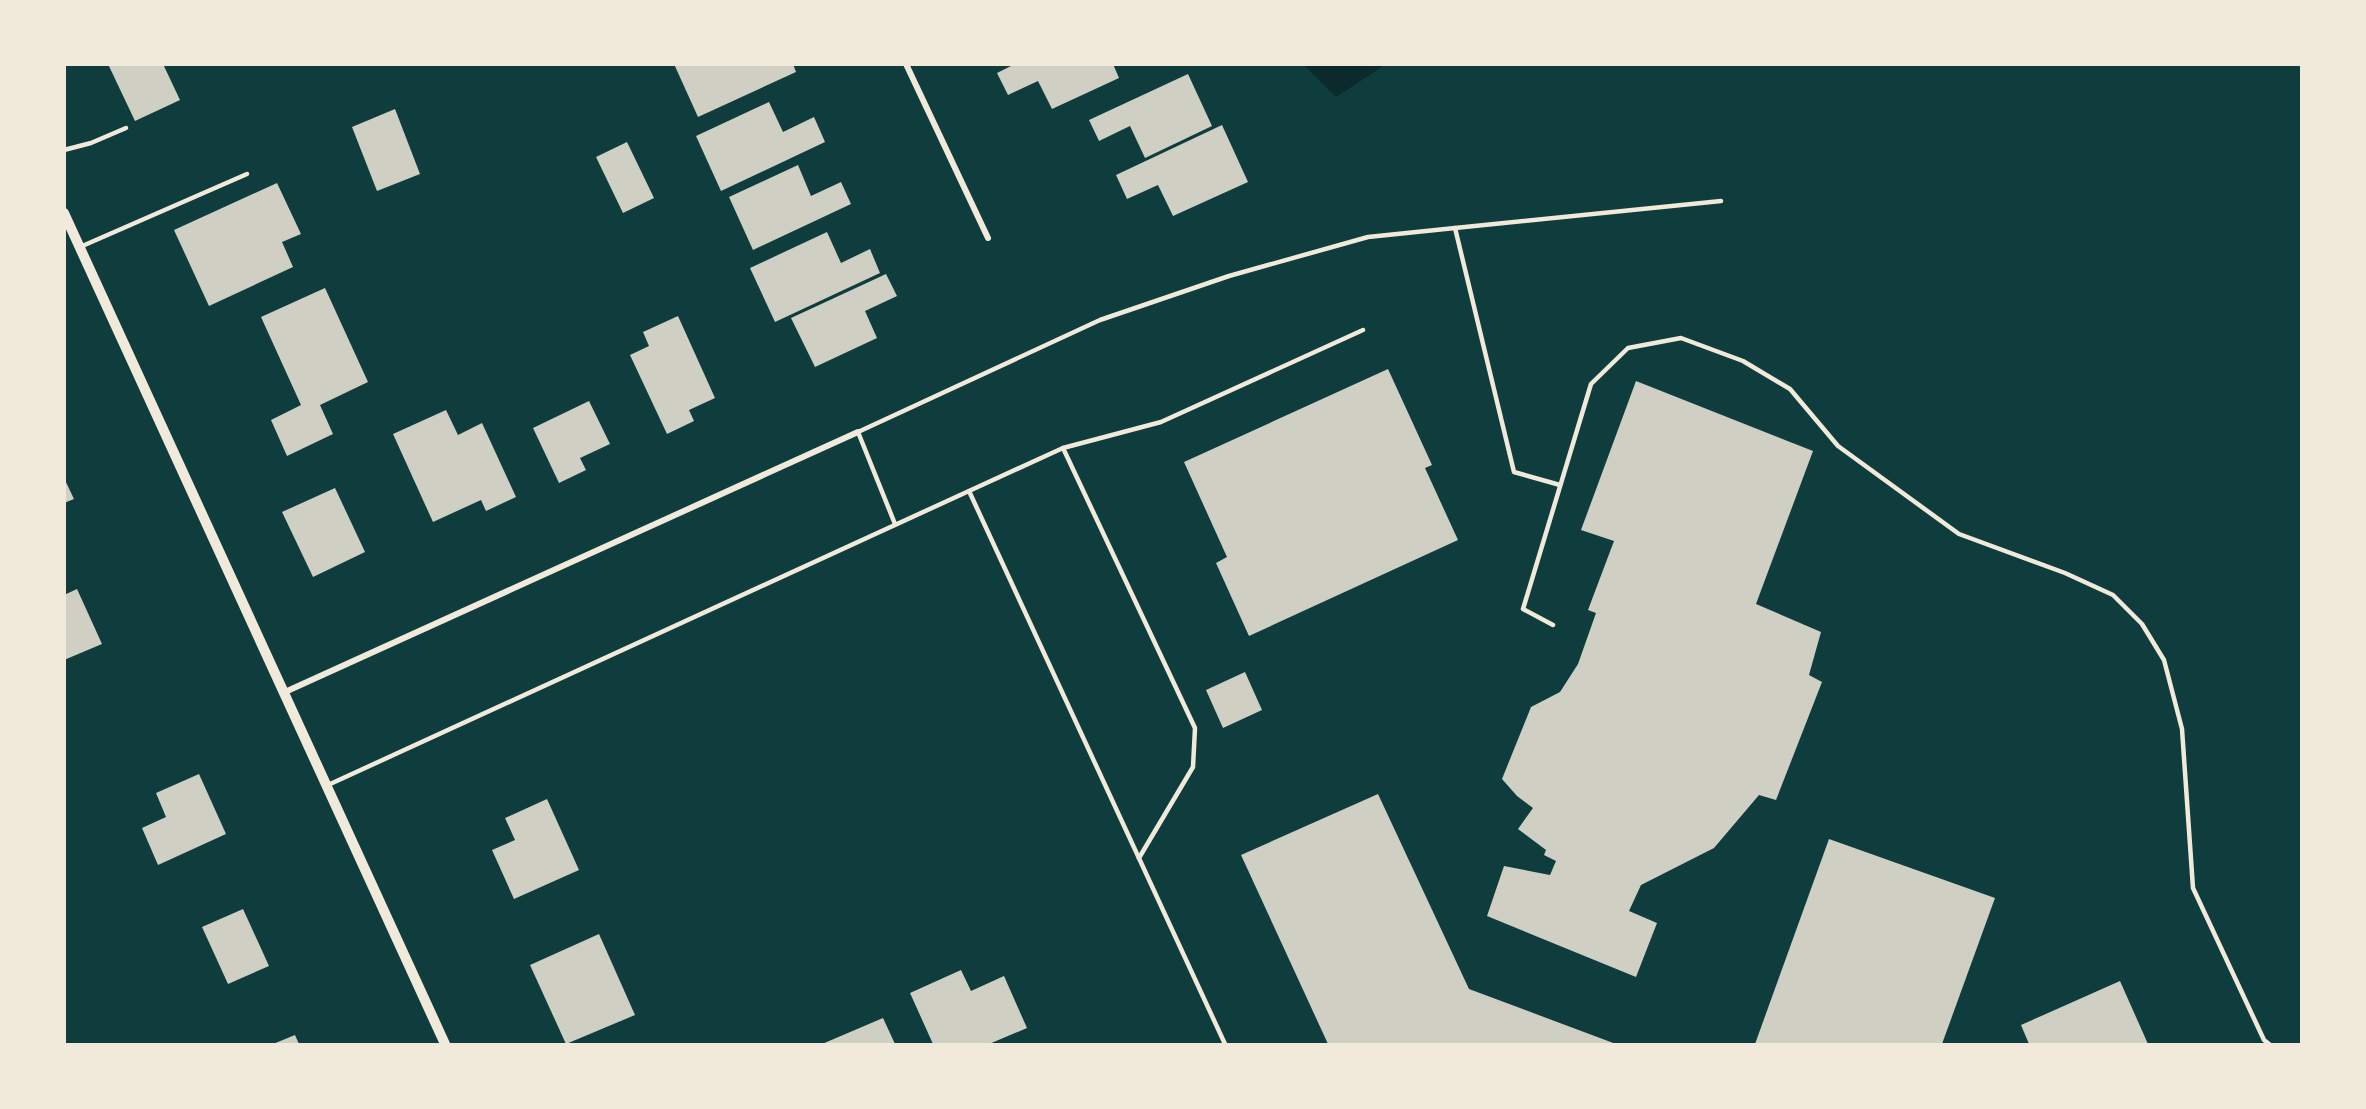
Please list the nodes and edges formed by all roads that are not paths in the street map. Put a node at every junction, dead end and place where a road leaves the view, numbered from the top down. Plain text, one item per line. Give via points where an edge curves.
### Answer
1 (906, 64) edge
2 (126, 128) dead end
3 (64, 150) edge
4 (247, 174) dead end
5 (1721, 201) dead end
6 (64, 213) edge
7 (1455, 228) junction
8 (988, 238) dead end
9 (80, 247) junction
10 (1363, 330) dead end
11 (858, 432) junction
12 (1063, 448) junction
13 (1560, 485) junction
14 (969, 491) junction
15 (896, 524) junction
16 (1552, 626) dead end
17 (285, 692) junction
18 (328, 785) junction
19 (1139, 858) junction
20 (446, 1044) edge
21 (1225, 1044) edge
22 (2269, 1044) edge

1 - 8 street
2 - 3 lane
4 - 9 lane
5 - 7 lane
6 - 9 street
7 - 11 lane via 1368,237 1229,276 1100,320
7 - 13 lane via 1514,472
9 - 17 street
10 - 12 lane via 1161,422
11 - 15 lane
11 - 17 street
12 - 14 lane
12 - 19 lane via 1195,728 1193,767
13 - 16 lane via 1523,609
13 - 22 lane via 1591,384 1628,348 1681,338 1743,361 1790,389 1838,446 1959,534 2113,595 2142,624 2164,660 2182,729 2193,888
14 - 15 lane
14 - 19 lane
15 - 18 lane
17 - 18 street
18 - 20 street
19 - 21 lane

